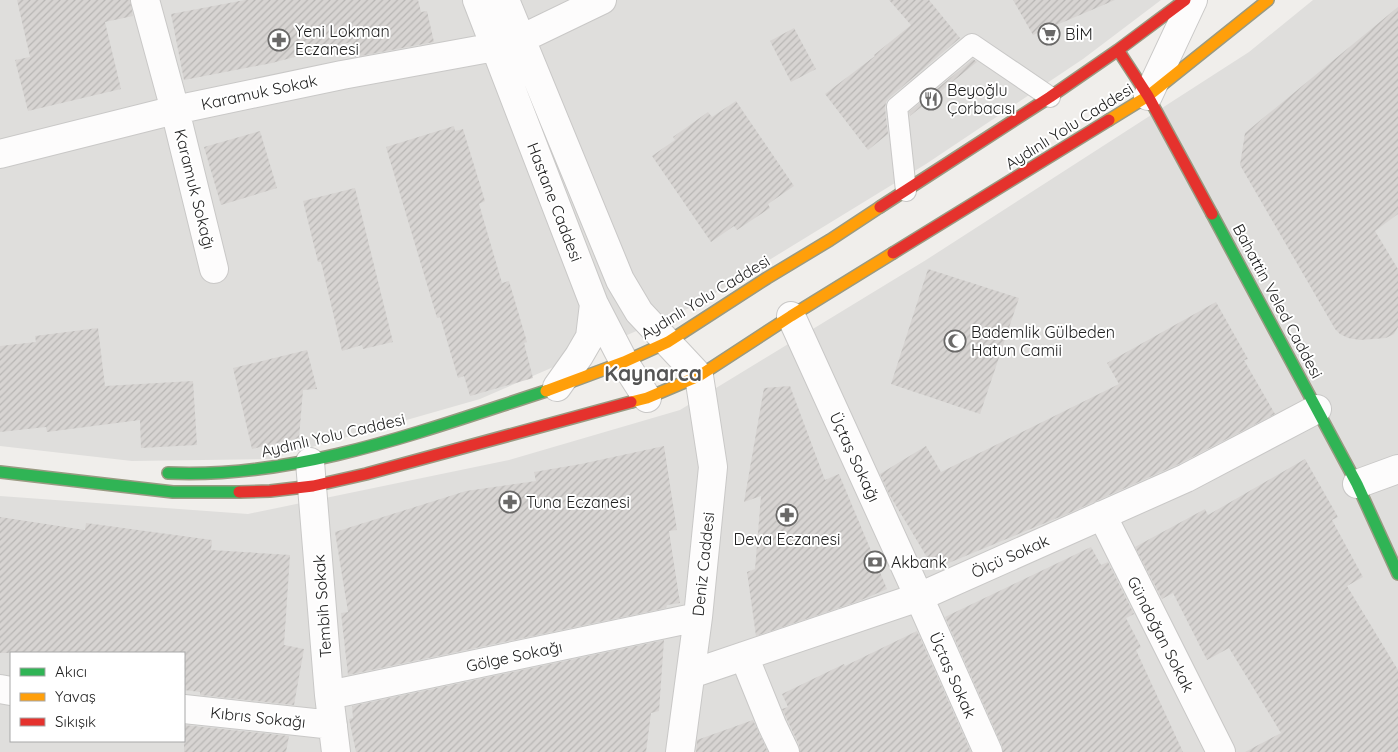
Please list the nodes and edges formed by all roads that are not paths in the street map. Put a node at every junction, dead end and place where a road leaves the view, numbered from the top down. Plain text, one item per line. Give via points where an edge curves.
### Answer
1 (144, 0) edge
2 (476, 0) edge
3 (505, 0) edge
4 (602, 0) edge
5 (1185, 0) edge
6 (1193, 0) edge
7 (1268, 0) edge
8 (521, 39) junction
9 (495, 47) junction
10 (1118, 50) junction
11 (1148, 96) junction
12 (1050, 97) junction
13 (175, 110) junction
14 (0, 154) edge
15 (906, 191) junction
16 (214, 269) dead end
17 (594, 304) junction
18 (791, 316) junction
19 (668, 342) junction
20 (624, 362) junction
21 (699, 376) junction
22 (557, 387) junction
23 (647, 398) junction
24 (1317, 409) junction
25 (1398, 469) edge
26 (0, 472) edge
27 (160, 472) dead end
28 (312, 473) junction
29 (1357, 484) junction
30 (1102, 515) junction
31 (1398, 574) edge
32 (919, 597) junction
33 (698, 617) junction
34 (744, 656) junction
35 (691, 674) junction
36 (329, 695) junction
37 (185, 709) edge
38 (332, 725) junction
39 (336, 752) edge
40 (680, 752) edge
41 (785, 752) edge
42 (988, 752) edge
43 (1220, 752) edge

1 - 13 street, Karamuk Sokağı
2 - 9 street, Hastane Caddesi
3 - 8 street, Hastane Caddesi
4 - 8 street, Karamuk Sokak
5 - 10 main road, Aydınlı Yolu Caddesi
6 - 11 street
7 - 11 main road, Aydınlı Yolu Caddesi
8 - 9 street, Karamuk Sokak
8 - 19 street, Hastane Caddesi via 620,280 639,312
9 - 13 street, Karamuk Sokak
9 - 17 street, Hastane Caddesi
10 - 11 main road, Bahattin Veled Caddesi
10 - 12 main road, Aydınlı Yolu Caddesi
11 - 18 main road, Aydınlı Yolu Caddesi
11 - 24 main road, Bahattin Veled Caddesi
12 - 15 main road, Aydınlı Yolu Caddesi
12 - 15 lane via 972,44 897,107
13 - 14 street, Karamuk Sokak
13 - 16 street, Karamuk Sokağı
15 - 19 main road, Aydınlı Yolu Caddesi
17 - 20 street, Hastane Caddesi
17 - 22 street via 590,338
18 - 21 main road, Aydınlı Yolu Caddesi
18 - 32 street, Üçtaş Sokağı
19 - 20 main road, Aydınlı Yolu Caddesi
19 - 21 street, Hastane Caddesi
20 - 22 main road, Aydınlı Yolu Caddesi
20 - 23 street, Hastane Caddesi
21 - 23 main road, Aydınlı Yolu Caddesi
21 - 33 street, Deniz Caddesi via 713,467
22 - 28 main road, Aydınlı Yolu Caddesi via 408,436
23 - 28 main road, Aydınlı Yolu Caddesi via 424,459
24 - 29 main road, Bahattin Veled Caddesi
24 - 30 street, Ölçü Sokak via 1186,478
25 - 29 street
26 - 28 main road, Aydınlı Yolu Caddesi via 173,492 218,493 270,491
27 - 28 main road, Aydınlı Yolu Caddesi
28 - 36 street, Tembih Sokak
29 - 31 main road, Bahattin Veled Caddesi
30 - 32 street, Ölçü Sokak
30 - 43 street, Gündoğan Sokak
32 - 34 street, Ölçü Sokak
32 - 42 street, Üçtaş Sokak
33 - 35 street, Deniz Caddesi
33 - 36 street, Gölge Sokağı
34 - 35 street, Ölçü Sokak
34 - 41 street
35 - 40 street, Deniz Caddesi
36 - 38 street, Tembih Sokak
37 - 38 street, Kıbrıs Sokağı
38 - 39 street, Tembih Sokak

